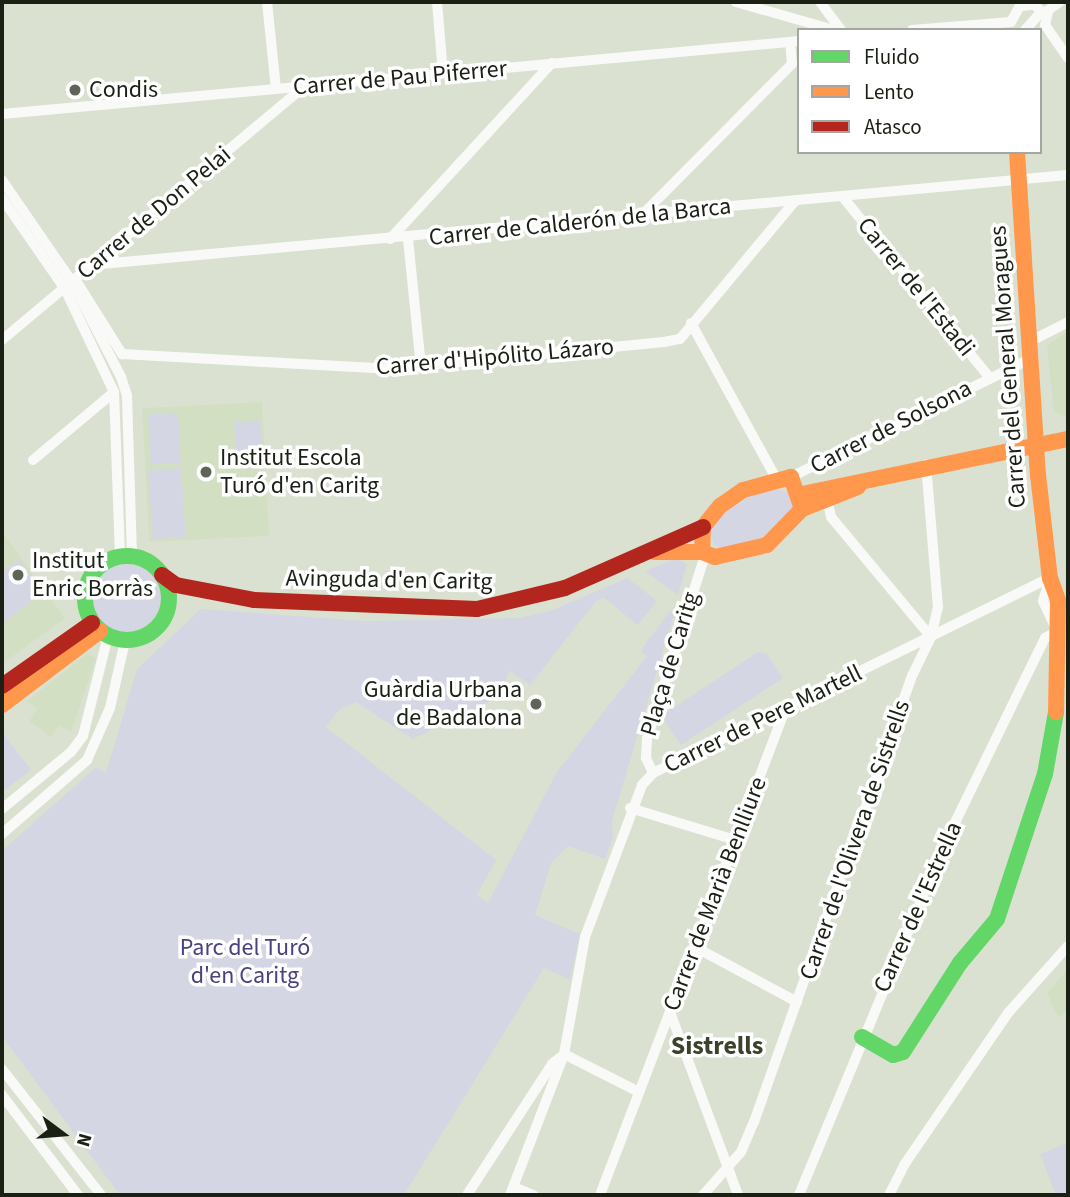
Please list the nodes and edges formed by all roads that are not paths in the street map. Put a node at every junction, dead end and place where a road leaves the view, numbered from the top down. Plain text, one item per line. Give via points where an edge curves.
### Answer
1 (267, 2) edge
2 (437, 2) edge
3 (736, 2) edge
4 (820, 2) edge
5 (1060, 2) edge
6 (1030, 3) edge
7 (1044, 12) junction
8 (1012, 26) edge
9 (827, 28) edge
10 (840, 28) edge
11 (962, 28) edge
12 (1027, 28) edge
13 (794, 41) edge
14 (1068, 58) edge
15 (552, 63) junction
16 (443, 73) junction
17 (305, 86) junction
18 (276, 89) junction
19 (2, 114) edge
20 (1017, 154) edge
21 (1068, 175) edge
22 (2, 180) edge
23 (1017, 181) junction
24 (842, 196) junction
25 (2, 198) edge
26 (796, 200) junction
27 (639, 218) junction
28 (390, 239) junction
29 (408, 239) junction
30 (91, 265) junction
31 (71, 283) junction
32 (1068, 322) edge
33 (691, 323) junction
34 (2, 340) edge
35 (1029, 342) junction
36 (1030, 359) junction
37 (421, 366) junction
38 (990, 377) junction
39 (114, 392) junction
40 (1068, 439) edge
41 (1039, 444) junction
42 (33, 460) dead end
43 (926, 466) junction
44 (783, 478) junction
45 (877, 478) junction
46 (827, 499) junction
47 (802, 501) junction
48 (704, 527) junction
49 (704, 553) junction
50 (642, 555) junction
51 (126, 556) junction
52 (162, 575) junction
53 (1050, 578) junction
54 (211, 593) junction
55 (167, 612) junction
56 (100, 630) junction
57 (1057, 631) junction
58 (931, 637) junction
59 (125, 641) junction
60 (2, 686) edge
61 (2, 705) edge
62 (785, 710) junction
63 (653, 773) junction
64 (630, 808) junction
65 (2, 809) edge
66 (2, 834) edge
67 (735, 840) junction
68 (1068, 946) edge
69 (695, 947) junction
70 (797, 1002) junction
71 (670, 1012) junction
72 (862, 1037) junction
73 (564, 1054) junction
74 (2, 1069) edge
75 (639, 1092) junction
76 (2, 1095) edge
77 (727, 1167) junction
78 (512, 1191) edge
79 (78, 1195) edge
80 (101, 1195) edge
81 (467, 1195) edge
82 (534, 1195) edge
83 (600, 1195) edge
84 (704, 1195) edge
85 (737, 1195) edge
86 (799, 1195) edge
87 (889, 1195) edge

1 - 18 street
2 - 16 street
3 - 9 street
4 - 10 street
5 - 7 street
6 - 7 street
6 - 8 street via 1020,6
7 - 12 street
7 - 14 street via 1045,25
8 - 11 street
13 - 15 street, Carrer de Pau Piferrer
13 - 27 street via 792,64
15 - 16 street, Carrer de Pau Piferrer
15 - 28 street
16 - 17 street, Carrer de Pau Piferrer
17 - 18 street, Carrer de Pau Piferrer
17 - 30 street, Carrer de Don Pelai
18 - 19 street, Carrer de Pau Piferrer
20 - 23 street, Carrer del General Moragues
21 - 23 street, Carrer de Calderón de la Barca
22 - 31 street
23 - 24 street, Carrer de Calderón de la Barca
23 - 35 street, Carrer del General Moragues
24 - 26 street, Carrer de Calderón de la Barca
24 - 38 street, Carrer de l'Estadi
25 - 31 street
26 - 27 street, Carrer de Calderón de la Barca
26 - 33 street, Carrer d'Hipólito Lázaro
27 - 29 street, Carrer de Calderón de la Barca
28 - 29 street, Carrer de Calderón de la Barca
28 - 30 street, Carrer de Calderón de la Barca
29 - 37 street
30 - 31 street, Carrer de Don Pelai
31 - 34 street, Carrer de Don Pelai
31 - 37 street, Carrer d'Hipólito Lázaro via 122,354 388,369
31 - 39 street
31 - 51 street via 127,397
32 - 35 street
33 - 37 street, Carrer d'Hipólito Lázaro via 680,339 664,342
33 - 44 street
35 - 36 street, Carrer del General Moragues
36 - 38 street, Carrer de Solsona
36 - 41 street, Carrer del General Moragues
38 - 44 street, Carrer de Solsona
39 - 42 street
39 - 51 street
40 - 41 street
41 - 43 street
41 - 53 street, Carrer del General Moragues
43 - 45 street
43 - 58 street, Carrer de l'Olivera de Sistrells via 938,607
44 - 47 street
44 - 48 street via 743,490 720,506
45 - 46 street
45 - 47 street
46 - 47 street
46 - 58 street via 831,517 919,617
47 - 49 street, Avinguda d'en Caritg via 767,545 738,555
48 - 49 street
48 - 50 street, Avinguda d'en Caritg
49 - 50 street, Avinguda d'en Caritg via 668,550
49 - 63 street, Plaça de Caritg via 647,739 646,758
50 - 54 street, Avinguda d'en Caritg via 534,599 477,609 254,600
51 - 52 street via 144,559
51 - 56 street via 107,561 89,579 85,605
52 - 54 street, Avinguda d'en Caritg via 176,585
52 - 55 street via 169,599
53 - 57 street, Carrer del General Moragues via 1057,594
53 - 58 street, Carrer de Pere Martell
54 - 55 street, Avinguda d'en Caritg via 187,598
55 - 59 street via 149,635
56 - 59 street
56 - 60 street
56 - 61 street
56 - 65 street via 83,736 71,752
57 - 72 street, Carrer de l'Estrella via 1045,638 945,843
57 - 72 street, Carrer del General Moragues via 1057,707 1045,774 997,919 960,963 903,1052 893,1055
58 - 62 street, Carrer de Pere Martell
58 - 70 street, Carrer de l'Olivera de Sistrells via 913,674
59 - 66 street via 110,708 87,760
62 - 63 street, Carrer de Pere Martell
62 - 67 street, Carrer de Marià Benlliure
63 - 64 street, Carrer de Pere Martell
64 - 67 street
64 - 73 street, Carrer de Pere Martell via 585,937
67 - 69 street, Carrer de Marià Benlliure
68 - 87 street via 1007,1013 904,1165
69 - 70 street
69 - 71 street, Carrer de Marià Benlliure
70 - 77 street, Carrer de l'Olivera de Sistrells via 741,1152
71 - 75 street, Carrer de Marià Benlliure
71 - 77 street
72 - 86 street, Carrer de l'Estrella
73 - 75 street
73 - 78 street, Carrer de Pere Martell
73 - 81 street via 552,1064
74 - 80 street
75 - 83 street, Carrer de Marià Benlliure
76 - 79 street
77 - 84 street, Carrer de l'Olivera de Sistrells
77 - 85 street
78 - 82 street

